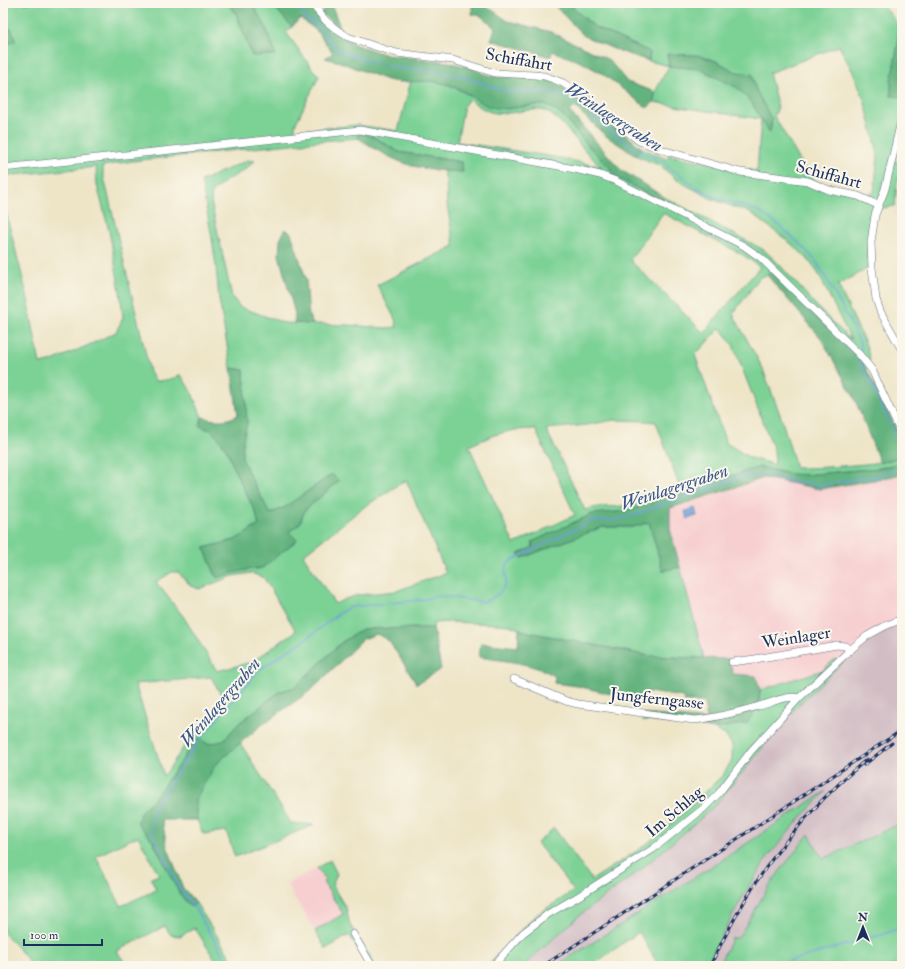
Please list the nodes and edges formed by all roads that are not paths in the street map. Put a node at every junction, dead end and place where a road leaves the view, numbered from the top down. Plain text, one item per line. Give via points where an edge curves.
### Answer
1 (311, 3) edge
2 (902, 117) edge
3 (3, 168) edge
4 (878, 205) junction
5 (902, 350) edge
6 (902, 435) edge
7 (902, 619) edge
8 (850, 650) junction
9 (732, 662) dead end
10 (514, 679) dead end
11 (799, 698) junction
12 (352, 934) dead end
13 (372, 966) edge
14 (493, 966) edge

1 - 4 street, Schiffahrt via 337,30 348,37 383,50 453,60 495,73 544,76 563,83 646,144 740,172 808,181 829,190 858,196
2 - 4 street via 885,189
3 - 6 street via 361,130 600,175 742,245 759,256 867,363
4 - 5 street via 872,238 875,294 880,310
7 - 8 street, Weinlager via 877,630
8 - 9 street, Weinlager via 837,645
8 - 11 street, Im Schlag
10 - 11 street, Jungferngasse via 578,704 694,720 788,697
11 - 14 street, Im Schlag via 704,808 653,849 548,914 523,933
12 - 13 street

